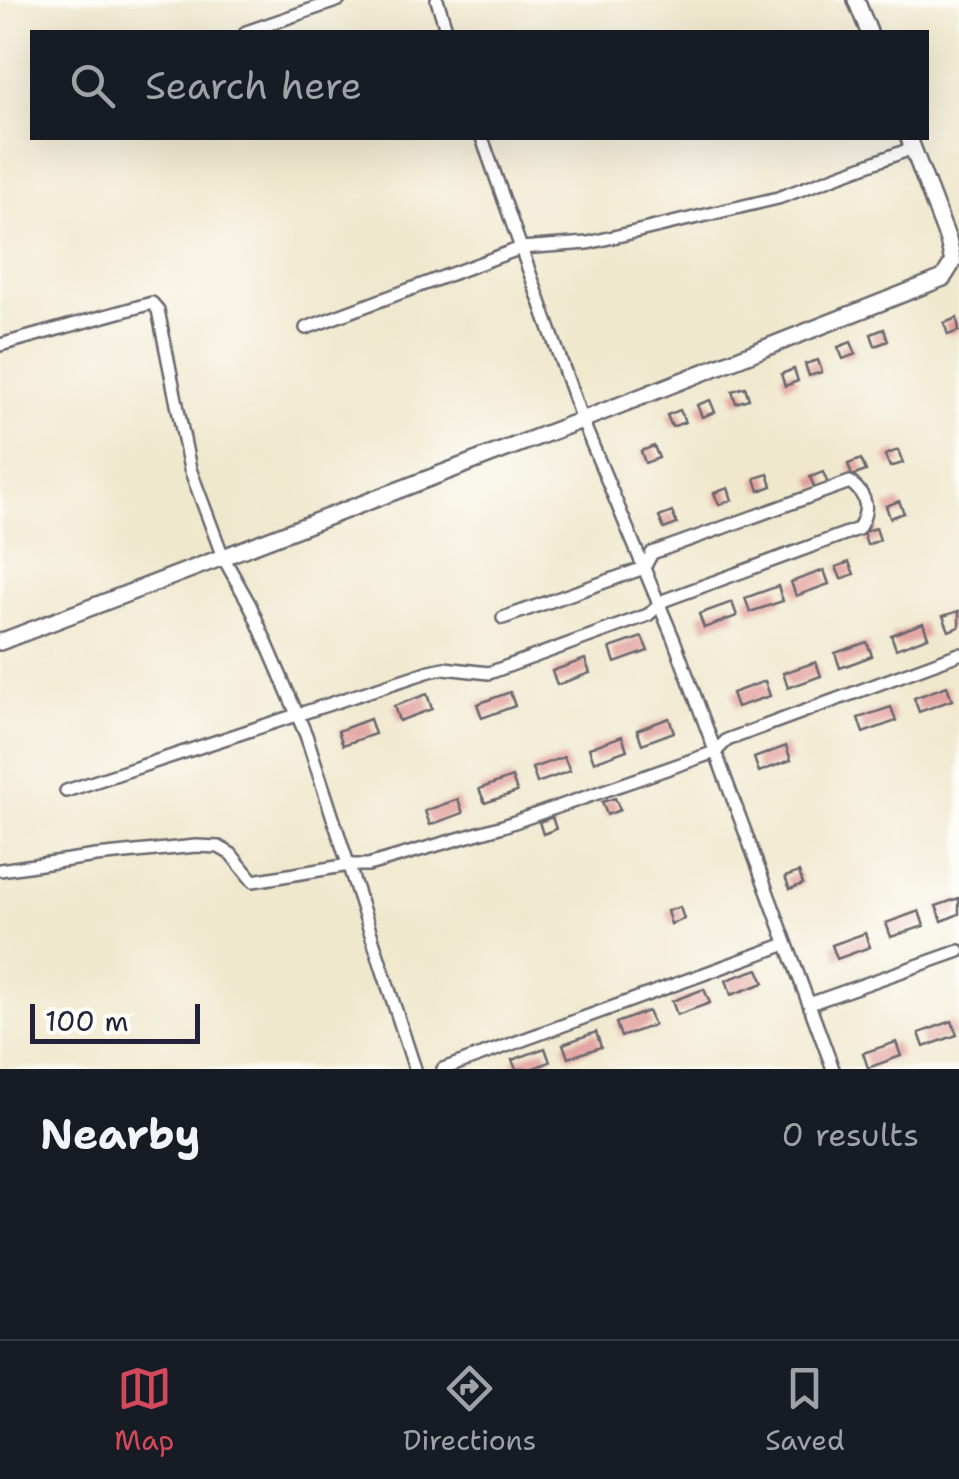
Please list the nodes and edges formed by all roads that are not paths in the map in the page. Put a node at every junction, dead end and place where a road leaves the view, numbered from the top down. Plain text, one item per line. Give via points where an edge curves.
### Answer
1 (339, 0) edge
2 (437, 0) edge
3 (856, 0) edge
4 (252, 30) edge
5 (447, 30) edge
6 (867, 30) edge
7 (483, 140) edge
8 (911, 143) edge
9 (521, 248) junction
10 (956, 269) edge
11 (306, 328) dead end
12 (0, 344) edge
13 (582, 420) junction
14 (222, 557) junction
15 (644, 568) junction
16 (660, 606) junction
17 (503, 618) dead end
18 (0, 642) edge
19 (959, 654) edge
20 (298, 716) junction
21 (715, 752) junction
22 (66, 791) dead end
23 (349, 865) junction
24 (0, 870) edge
25 (786, 944) junction
26 (959, 951) edge
27 (809, 1004) junction
28 (416, 1069) edge
29 (443, 1069) edge
30 (833, 1069) edge

1 - 4 street
2 - 5 street
3 - 6 main road
7 - 9 street
8 - 9 street via 778,198 588,243
8 - 10 main road
9 - 11 street
9 - 13 street
10 - 13 main road
12 - 14 street via 152,304 162,325 190,470
13 - 14 main road
13 - 15 street
14 - 18 main road
14 - 20 street
15 - 16 street
15 - 16 street via 652,552 850,482 867,502 858,529
15 - 17 street
16 - 20 street via 489,673 444,668
16 - 21 street
19 - 21 street via 728,740
20 - 22 street
20 - 23 street
21 - 23 street via 503,826
21 - 25 street
23 - 24 street via 252,881 231,854 196,846
23 - 28 street
25 - 27 street
25 - 29 street
26 - 27 street
27 - 30 street

